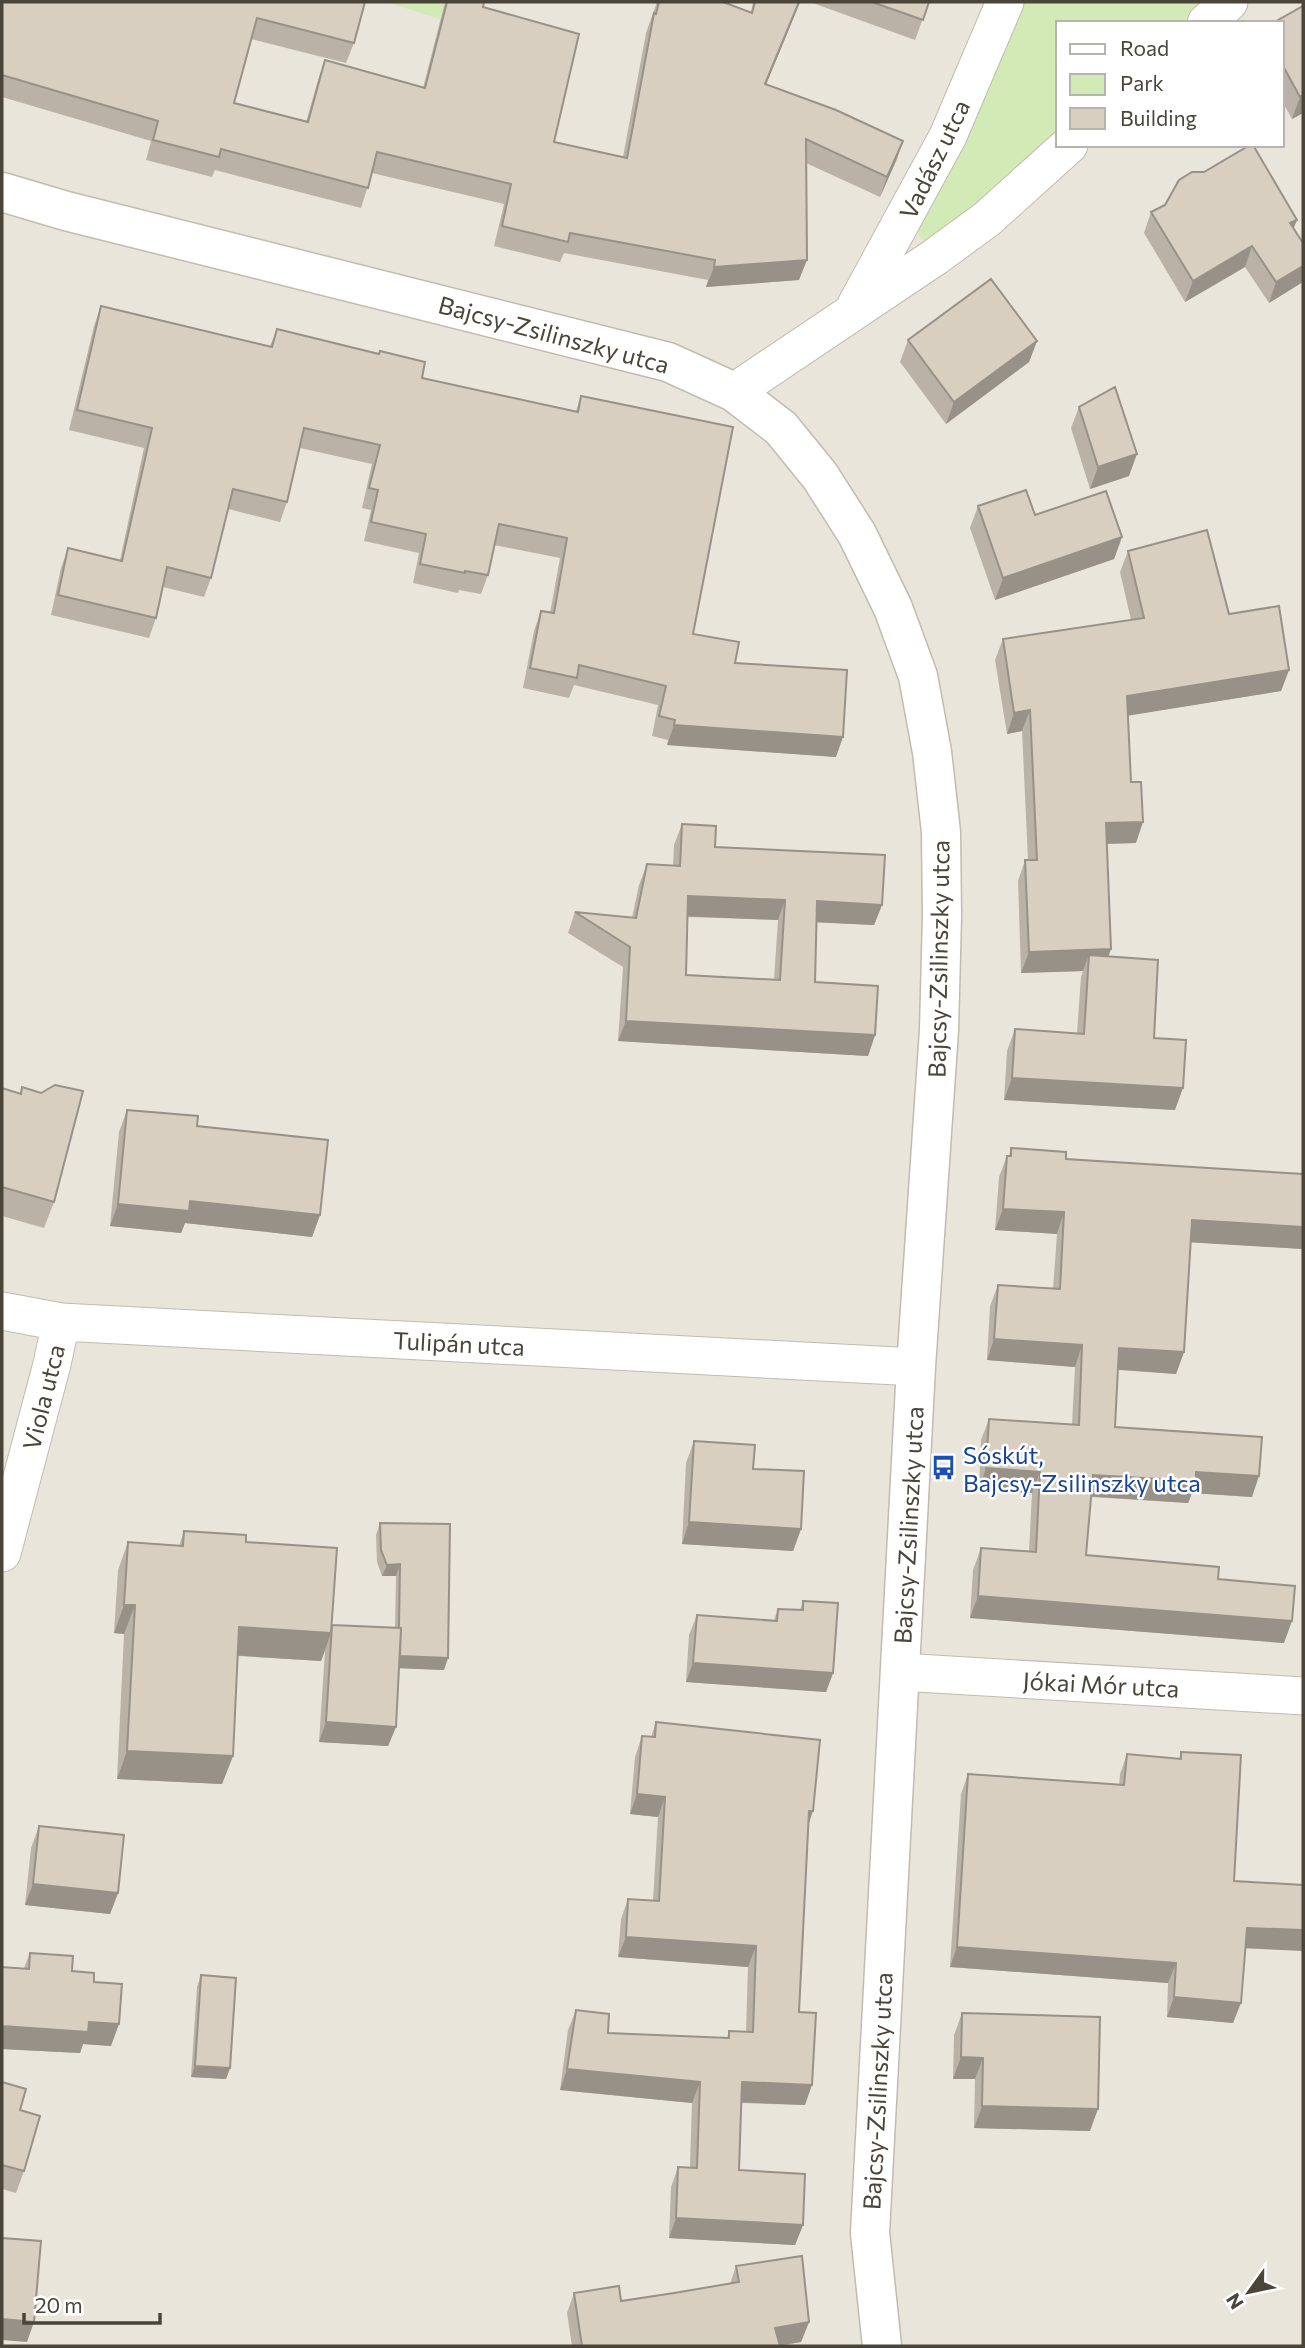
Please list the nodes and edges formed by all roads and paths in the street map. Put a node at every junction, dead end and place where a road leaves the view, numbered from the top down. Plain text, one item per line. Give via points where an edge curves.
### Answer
1 (1005, 2) edge
2 (1229, 2) edge
3 (1208, 21) edge
4 (1067, 147) edge
5 (2, 192) edge
6 (853, 311) junction
7 (734, 392) junction
8 (2, 1311) edge
9 (61, 1322) junction
10 (916, 1367) junction
11 (2, 1553) edge
12 (900, 1672) junction
13 (1303, 1696) edge
14 (882, 2346) edge

1 - 6 street, Vadász utca via 948,136
2 - 3 street
4 - 6 street, Vadász utca via 987,219
5 - 7 street, Bajcsy-Zsilinszky utca via 668,362
6 - 7 street, Vadász utca
7 - 10 street, Bajcsy-Zsilinszky utca via 781,428 850,522 892,608 918,676 941,832 942,916 939,1030
8 - 9 street, Tulipán utca
9 - 10 street, Tulipán utca
9 - 11 street, Viola utca
10 - 12 street, Bajcsy-Zsilinszky utca
12 - 13 street, Jókai Mór utca
12 - 14 street, Bajcsy-Zsilinszky utca via 870,2233

